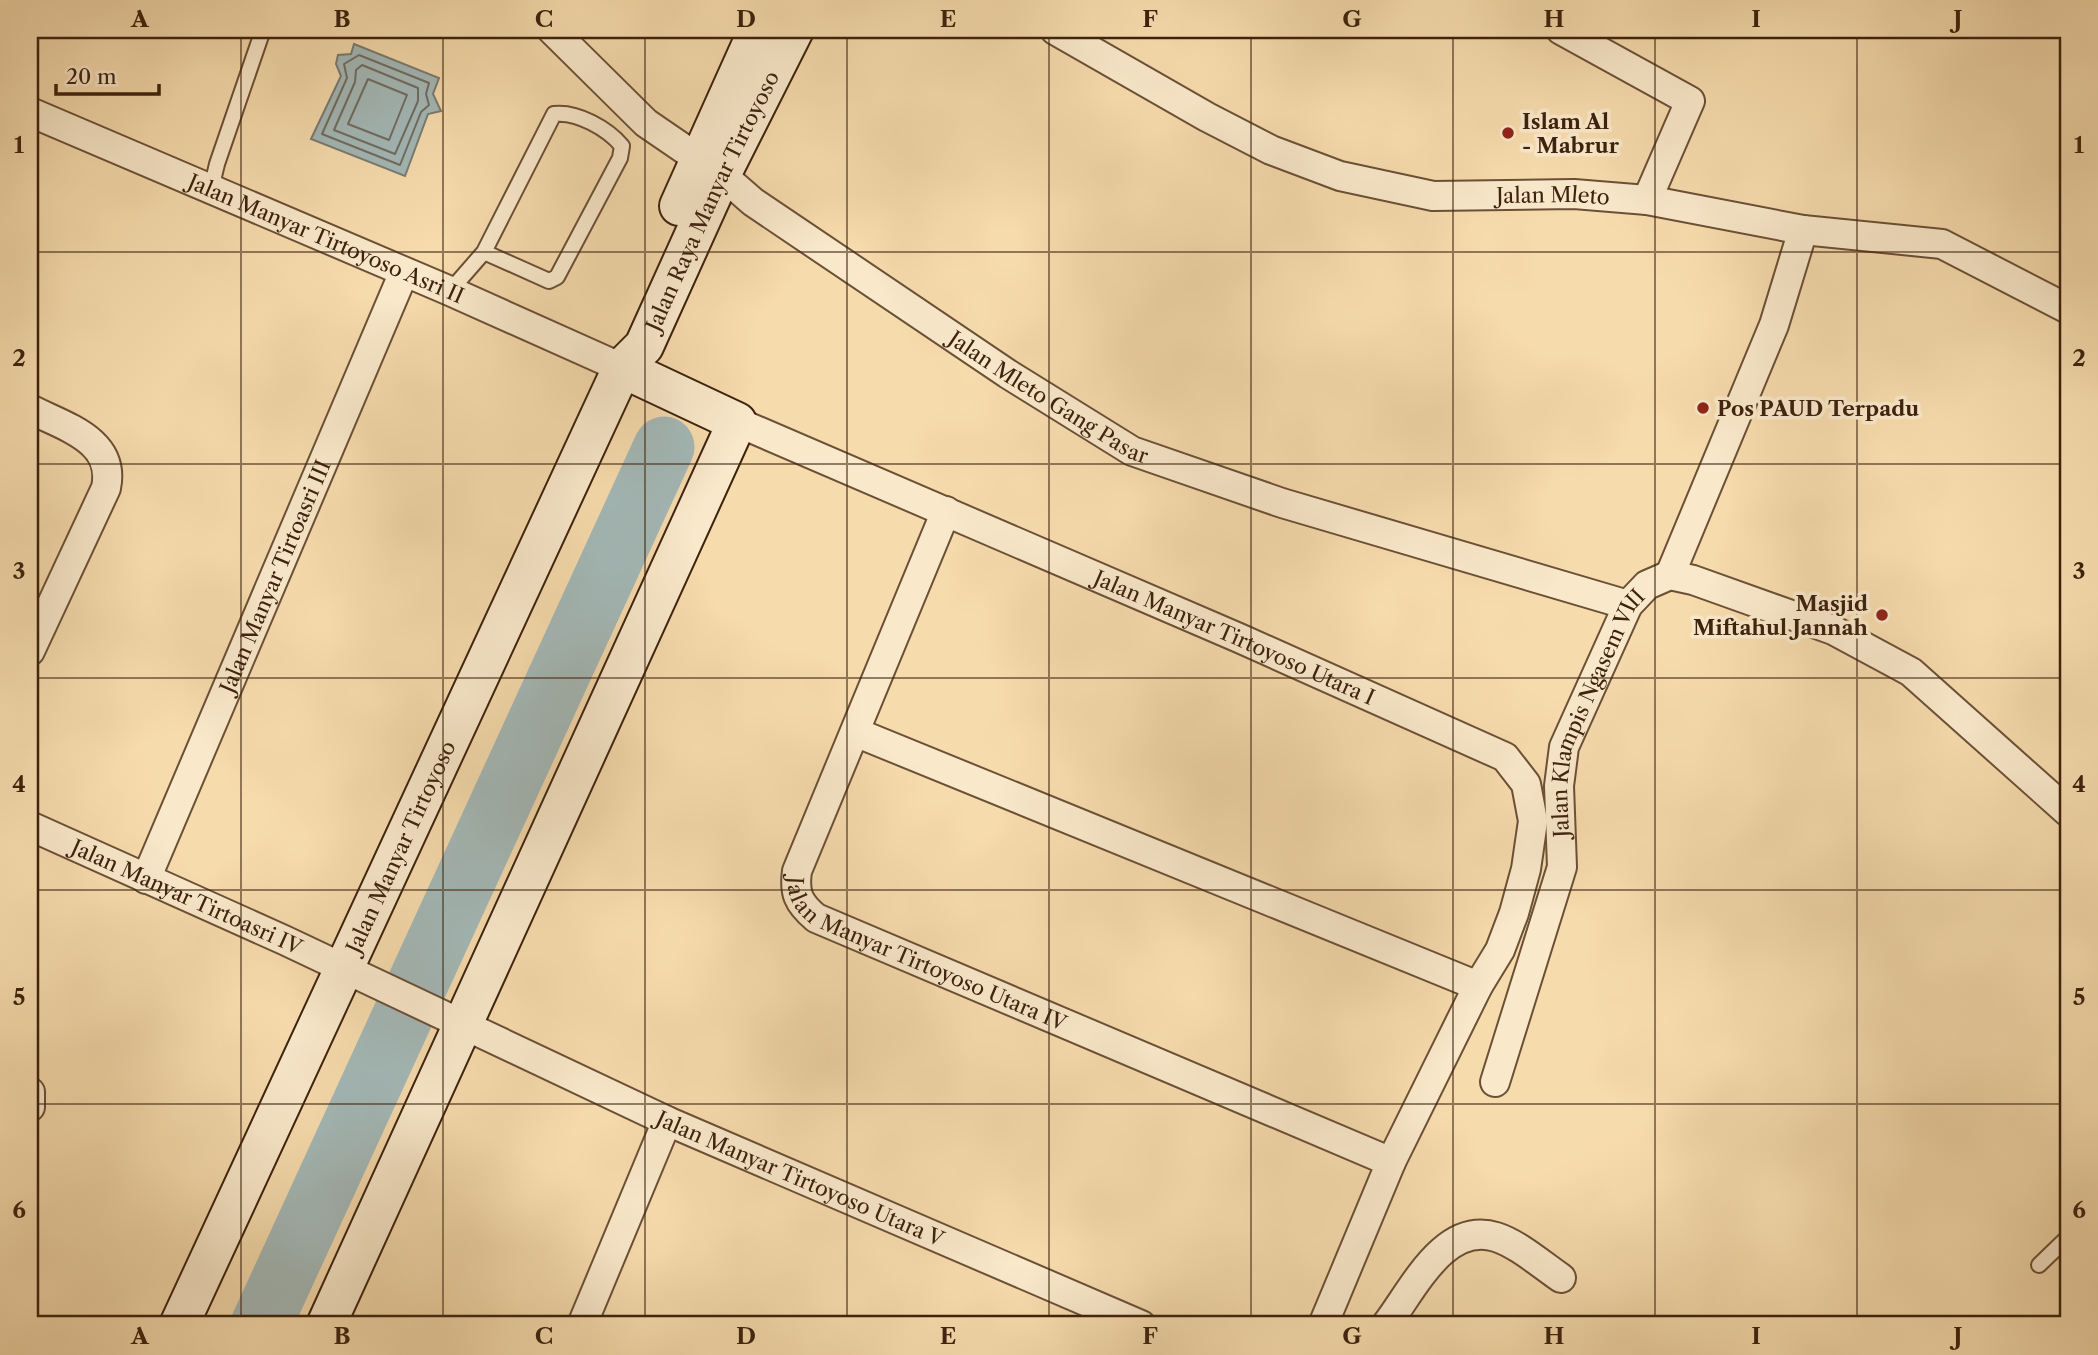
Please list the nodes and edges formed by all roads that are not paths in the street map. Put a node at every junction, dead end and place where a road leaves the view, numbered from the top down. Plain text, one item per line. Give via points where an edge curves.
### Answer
1 (263, 30) edge
2 (552, 30) edge
3 (758, 30) edge
4 (793, 30) edge
5 (1055, 30) edge
6 (1561, 30) edge
7 (30, 112) edge
8 (711, 166) junction
9 (211, 189) junction
10 (1647, 200) junction
11 (1803, 230) junction
12 (484, 252) junction
13 (404, 272) junction
14 (450, 290) junction
15 (2068, 309) edge
16 (622, 368) junction
17 (30, 409) edge
18 (737, 422) junction
19 (946, 511) junction
20 (1670, 575) junction
21 (1628, 605) junction
22 (30, 651) edge
23 (855, 732) junction
24 (2068, 813) edge
25 (30, 826) edge
26 (146, 879) junction
27 (359, 976) junction
28 (1478, 986) junction
29 (452, 1021) junction
30 (1495, 1082) dead end
31 (30, 1092) edge
32 (30, 1107) edge
33 (667, 1121) junction
34 (1391, 1162) junction
35 (2068, 1237) edge
36 (2039, 1265) dead end
37 (1561, 1278) dead end
38 (179, 1325) edge
39 (326, 1325) edge
40 (582, 1325) edge
41 (1140, 1325) edge
42 (1323, 1325) edge
43 (1387, 1325) edge

1 - 9 lane
2 - 8 street, Jalan Mleto Gang Pasar via 646,124
3 - 8 street
4 - 8 street, Jalan Raya Manyar Tirtoyoso
5 - 10 street, Jalan Mleto via 1271,150 1340,176 1433,195 1574,194
6 - 10 street via 1690,101
7 - 9 street, Jalan Manyar Tirtoyoso Asri II
8 - 16 street, Jalan Raya Manyar Tirtoyoso via 644,346
8 - 21 street, Jalan Mleto Gang Pasar via 753,202 852,271 1132,451 1282,503
9 - 13 street, Jalan Manyar Tirtoyoso Asri II
10 - 11 street, Jalan Mleto
11 - 15 street, Jalan Mleto via 1942,244
11 - 20 street via 1774,325
12 - 12 lane via 550,281 556,277 620,158 622,146 614,135 579,118 554,114
12 - 14 lane
13 - 14 street, Jalan Manyar Tirtoyoso Asri II
13 - 26 street, Jalan Manyar Tirtoasri III
14 - 16 street, Jalan Manyar Tirtoyoso Asri II
16 - 18 street
16 - 27 street, Jalan Manyar Tirtoyoso
17 - 22 street via 91,441 104,453 110,470 106,488
18 - 19 street, Jalan Manyar Tirtoyoso Utara I
18 - 29 street
19 - 23 street, Jalan Manyar Tirtoyoso Utara IV
19 - 28 street, Jalan Manyar Tirtoyoso Utara I via 1505,757 1526,785 1533,821 1514,913 1500,950
20 - 21 street, Jalan Klampis Ngasem VIII via 1647,585
20 - 24 street, Jalan Klampis Ngasem VIII via 1833,630 1911,672
21 - 30 street, Jalan Klampis Ngasem VIII via 1564,747 1559,786 1562,867
23 - 28 street
23 - 34 street, Jalan Manyar Tirtoyoso Utara IV via 797,871 794,889 802,906 816,918
25 - 26 street, Jalan Manyar Tirtoasri IV
26 - 27 street, Jalan Manyar Tirtoasri IV
27 - 29 street, Jalan Manyar Tirtoasri IV
27 - 38 street, Jalan Manyar Tirtoyoso
28 - 34 street, Jalan Manyar Tirtoyoso Utara I
29 - 33 street, Jalan Manyar Tirtoyoso Utara V
29 - 39 street
31 - 32 street
33 - 40 street
33 - 41 street, Jalan Manyar Tirtoyoso Utara V
34 - 42 street, Jalan Manyar Tirtoyoso Utara I
35 - 36 lane
37 - 43 street via 1498,1237 1474,1234 1457,1238 1440,1253

